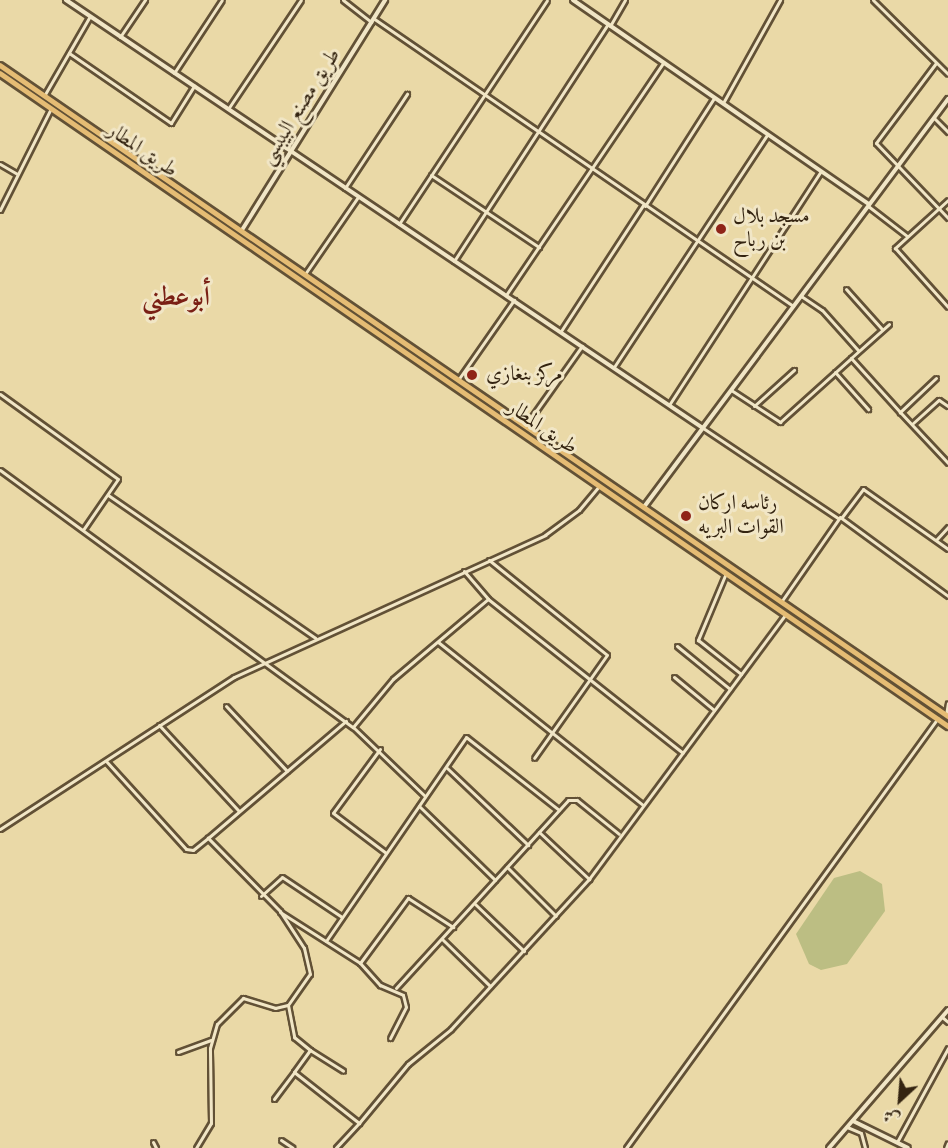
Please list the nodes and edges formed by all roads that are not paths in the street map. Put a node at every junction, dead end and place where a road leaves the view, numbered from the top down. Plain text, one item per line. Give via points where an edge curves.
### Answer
1 (67, 0) edge
2 (145, 0) edge
3 (222, 0) edge
4 (301, 0) edge
5 (343, 0) edge
6 (385, 0) edge
7 (547, 0) edge
8 (573, 0) edge
9 (626, 0) edge
10 (780, 0) edge
11 (873, 0) edge
12 (90, 16) junction
13 (372, 20) junction
14 (609, 25) junction
15 (120, 37) junction
16 (69, 53) junction
17 (663, 63) junction
18 (936, 63) junction
19 (0, 65) edge
20 (0, 73) edge
21 (174, 74) junction
22 (948, 75) edge
23 (194, 86) junction
24 (407, 94) dead end
25 (484, 95) junction
26 (44, 96) junction
27 (714, 98) junction
28 (948, 99) edge
29 (723, 104) junction
30 (51, 108) junction
31 (228, 109) junction
32 (934, 118) junction
33 (537, 132) junction
34 (948, 132) edge
35 (99, 133) junction
36 (767, 135) junction
37 (96, 140) junction
38 (291, 152) junction
39 (0, 164) edge
40 (898, 164) junction
41 (591, 170) junction
42 (821, 171) junction
43 (17, 174) junction
44 (431, 176) junction
45 (345, 188) junction
46 (358, 197) junction
47 (948, 200) edge
48 (869, 205) junction
49 (644, 206) junction
50 (939, 208) junction
51 (0, 210) edge
52 (485, 210) junction
53 (948, 218) edge
54 (399, 224) junction
55 (242, 230) junction
56 (907, 236) junction
57 (697, 242) junction
58 (539, 247) junction
59 (454, 261) junction
60 (304, 274) junction
61 (751, 278) junction
62 (846, 289) dead end
63 (506, 295) junction
64 (801, 296) junction
65 (514, 300) junction
66 (794, 306) junction
67 (948, 307) edge
68 (889, 324) dead end
69 (882, 329) junction
70 (561, 332) junction
71 (582, 346) junction
72 (858, 350) junction
73 (851, 358) junction
74 (614, 367) junction
75 (794, 370) dead end
76 (835, 372) junction
77 (936, 378) dead end
78 (458, 380) junction
79 (731, 390) junction
80 (0, 394) edge
81 (669, 405) junction
82 (754, 406) junction
83 (948, 406) edge
84 (868, 409) dead end
85 (900, 411) junction
86 (912, 424) junction
87 (525, 426) junction
88 (703, 428) junction
89 (948, 463) edge
90 (0, 470) edge
91 (598, 487) junction
92 (108, 495) junction
93 (644, 507) junction
94 (840, 517) junction
95 (948, 527) edge
96 (83, 530) junction
97 (936, 540) junction
98 (948, 549) edge
99 (489, 560) junction
100 (464, 571) junction
101 (726, 573) junction
102 (948, 596) edge
103 (488, 598) junction
104 (781, 602) junction
105 (785, 615) junction
106 (315, 638) junction
107 (438, 642) junction
108 (676, 646) dead end
109 (264, 661) junction
110 (741, 674) junction
111 (674, 677) dead end
112 (591, 681) junction
113 (730, 689) junction
114 (947, 704) edge
115 (226, 706) dead end
116 (935, 708) junction
117 (714, 710) junction
118 (947, 716) edge
119 (938, 718) junction
120 (346, 721) junction
121 (159, 725) junction
122 (948, 726) edge
123 (353, 727) junction
124 (551, 734) junction
125 (380, 749) junction
126 (683, 753) junction
127 (534, 758) dead end
128 (106, 760) junction
129 (446, 767) junction
130 (287, 771) junction
131 (425, 796) junction
132 (419, 805) junction
133 (643, 805) junction
134 (559, 810) junction
135 (239, 811) junction
136 (0, 829) edge
137 (539, 832) junction
138 (620, 835) junction
139 (208, 838) junction
140 (528, 845) junction
141 (386, 853) junction
142 (507, 867) junction
143 (589, 879) junction
144 (495, 880) junction
145 (261, 896) junction
146 (475, 904) junction
147 (280, 911) junction
148 (556, 916) junction
149 (342, 917) junction
150 (453, 927) junction
151 (442, 939) junction
152 (326, 941) junction
153 (524, 951) junction
154 (360, 963) junction
155 (490, 986) junction
156 (396, 988) junction
157 (288, 1005) junction
158 (948, 1010) edge
159 (942, 1017) junction
160 (948, 1022) edge
161 (390, 1038) dead end
162 (211, 1040) junction
163 (948, 1048) edge
164 (309, 1050) junction
165 (178, 1052) dead end
166 (343, 1071) dead end
167 (294, 1072) junction
168 (274, 1099) dead end
169 (853, 1121) junction
170 (359, 1123) junction
171 (847, 1127) junction
172 (281, 1140) dead end
173 (153, 1142) dead end
174 (897, 1142) junction
175 (948, 1143) edge
176 (156, 1148) edge
177 (196, 1148) edge
178 (293, 1148) edge
179 (336, 1148) edge
180 (626, 1148) edge
181 (829, 1148) edge
182 (865, 1148) edge
183 (908, 1148) edge
184 (946, 1148) edge

1 - 12 street
2 - 15 street
3 - 21 street
4 - 31 street
5 - 13 street
6 - 13 street, طريق مصنع البيبسي
7 - 25 street
8 - 14 street
9 - 14 street
10 - 29 street
11 - 18 street
12 - 15 street
12 - 16 street
13 - 25 street
13 - 38 street, طريق مصنع البيبسي
14 - 17 street
14 - 33 street
15 - 21 street
16 - 23 street via 171,123
16 - 26 street
17 - 27 street
17 - 41 street
18 - 22 street
18 - 40 street via 876,141
19 - 26 highway, طريق المطار
20 - 30 highway, طريق المطار
21 - 23 street
23 - 31 street
24 - 45 street
25 - 33 street
25 - 44 street
26 - 35 highway, طريق المطار
27 - 29 street
27 - 49 street
28 - 32 street
29 - 36 street
30 - 37 highway, طريق المطار
30 - 43 street
31 - 38 street
32 - 34 street
32 - 40 street
33 - 41 street
33 - 52 street
35 - 37 highway
35 - 55 highway, طريق المطار
36 - 42 street
36 - 57 street
37 - 91 highway, طريق المطار
38 - 45 street
38 - 55 street, طريق مصنع البيبسي
39 - 43 street
40 - 48 street
40 - 50 street
41 - 49 street
41 - 58 street
42 - 48 street
42 - 61 street
43 - 51 street
44 - 52 street
44 - 54 street
45 - 46 street
46 - 54 street
46 - 60 street
47 - 50 street
48 - 56 street
48 - 64 street
49 - 57 street
49 - 70 street
50 - 53 street
50 - 56 street
52 - 58 street
52 - 59 street
54 - 59 street
55 - 60 highway, طريق المطار
56 - 67 street via 895,250
57 - 61 street
57 - 74 street
58 - 63 street
59 - 63 street
60 - 78 highway, طريق المطار
61 - 66 street
61 - 81 street
62 - 69 street
63 - 65 street
64 - 66 street
64 - 72 street via 824,311
65 - 70 street
65 - 78 street
66 - 79 street
68 - 69 street
69 - 72 street
70 - 71 street
71 - 74 street
71 - 87 street
72 - 73 street
73 - 76 street
73 - 85 street
74 - 81 street
75 - 82 street
76 - 82 street via 780,422
76 - 84 street
77 - 85 street
78 - 87 highway, طريق المطار
79 - 82 street
79 - 88 street
80 - 92 street via 118,478
81 - 88 street
83 - 86 street via 939,399
85 - 86 street
86 - 89 street
87 - 93 highway, طريق المطار
88 - 93 street
88 - 94 street
90 - 96 street
91 - 99 street via 554,529
91 - 101 highway, طريق المطار
92 - 96 street
92 - 106 street
93 - 104 highway, طريق المطار
94 - 97 street via 863,489
94 - 102 street
94 - 104 street
95 - 97 street
96 - 109 street
97 - 98 street
99 - 100 street
99 - 112 street via 604,651 606,660
100 - 103 street
100 - 106 street
101 - 105 highway, طريق المطار
101 - 110 street via 698,640
103 - 107 street
103 - 112 street
104 - 116 highway, طريق المطار
105 - 110 street
105 - 119 highway, طريق المطار
106 - 109 street
107 - 123 street via 393,679
107 - 124 street
108 - 113 street
109 - 120 street
109 - 121 street
110 - 113 street
111 - 117 street
112 - 124 street
112 - 126 street
113 - 117 street
114 - 116 street
114 - 118 street
115 - 130 street
116 - 118 highway, طريق المطار
117 - 126 street
119 - 122 highway, طريق المطار
119 - 180 street
120 - 123 street
120 - 130 street
121 - 128 street
121 - 135 street
123 - 125 street
124 - 127 street
124 - 133 street
125 - 131 street
125 - 141 street via 333,813
126 - 133 street
128 - 136 street
128 - 139 street via 186,849 193,850
129 - 131 street
129 - 134 street via 466,737
129 - 140 street
130 - 135 street
131 - 132 street
132 - 141 street
132 - 144 street
133 - 138 street
134 - 137 street
134 - 138 street via 574,799
135 - 139 street
137 - 140 street
137 - 143 street
138 - 143 street
139 - 145 street
140 - 142 street
141 - 149 street
142 - 144 street
142 - 148 street
143 - 148 street
144 - 146 street
145 - 147 street
145 - 149 street via 282,877
146 - 150 street
146 - 153 street
147 - 152 street
147 - 157 street via 304,948 310,970
148 - 153 street
149 - 152 street
150 - 151 street
150 - 154 street via 408,898
151 - 155 street
151 - 156 street
152 - 154 street
153 - 155 street
154 - 156 street via 380,985
155 - 170 street via 451,1029 404,1068
156 - 161 street via 406,1007
157 - 162 street via 275,1008 240,999
157 - 164 street via 294,1037
158 - 159 street
159 - 160 street
159 - 169 street
162 - 165 street
162 - 177 street via 211,1120
163 - 174 street
164 - 166 street
164 - 167 street
167 - 168 street
167 - 170 street
169 - 171 street
169 - 174 street
170 - 179 street
171 - 181 street
171 - 182 street via 861,1134
172 - 178 street
173 - 176 street
174 - 183 street
175 - 184 street

